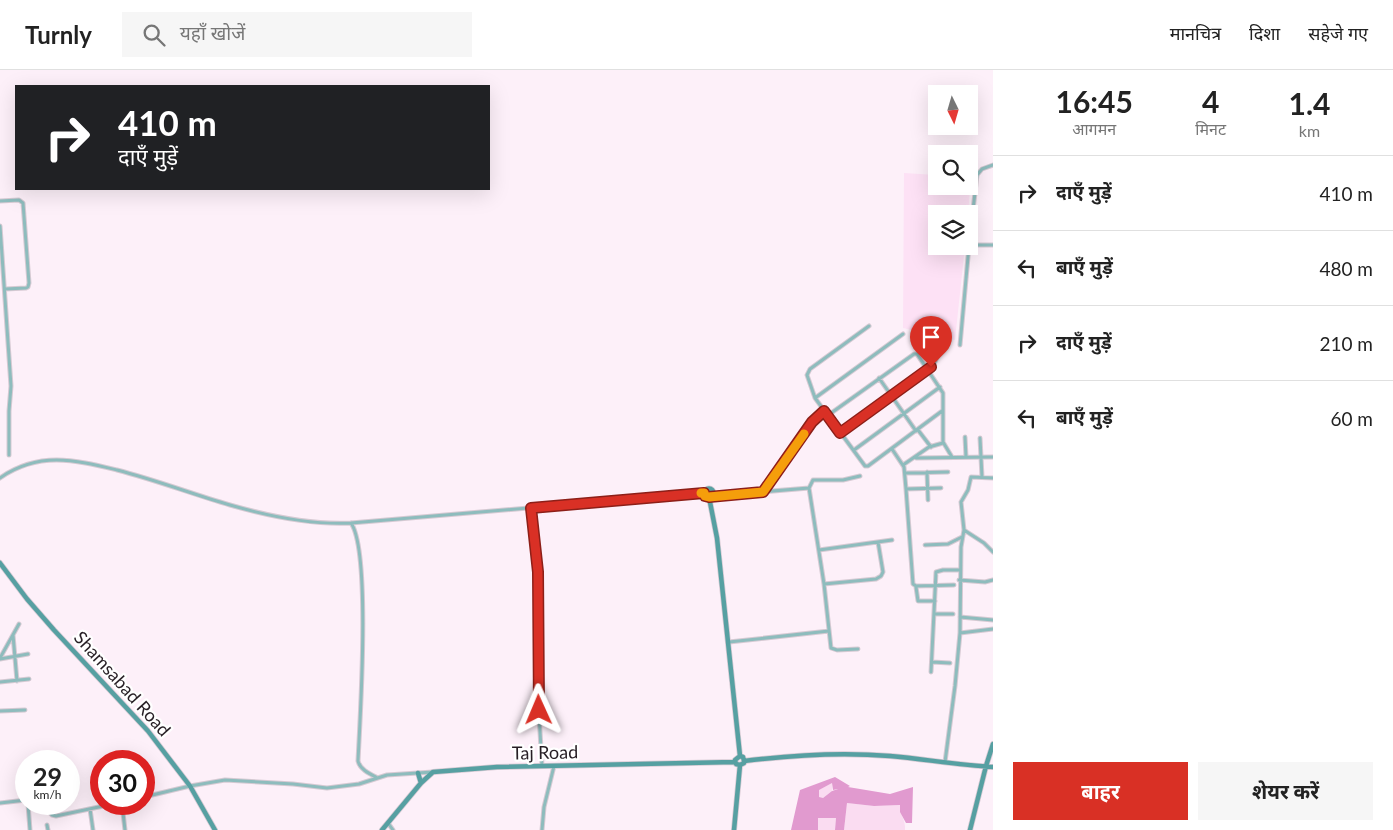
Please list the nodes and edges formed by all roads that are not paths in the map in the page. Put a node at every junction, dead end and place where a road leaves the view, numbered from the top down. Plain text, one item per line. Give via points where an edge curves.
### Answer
1 (993, 165) edge
2 (978, 174) edge
3 (0, 201) edge
4 (0, 226) edge
5 (978, 245) edge
6 (993, 245) edge
7 (968, 255) edge
8 (5, 290) junction
9 (869, 326) dead end
10 (903, 334) dead end
11 (943, 342) dead end
12 (960, 345) dead end
13 (928, 370) junction
14 (879, 378) junction
15 (940, 387) junction
16 (892, 396) junction
17 (815, 398) junction
18 (824, 411) junction
19 (942, 411) junction
20 (904, 413) junction
21 (828, 416) junction
22 (917, 430) junction
23 (840, 433) junction
24 (965, 437) dead end
25 (980, 438) dead end
26 (943, 441) junction
27 (931, 447) junction
28 (892, 449) junction
29 (854, 450) junction
30 (9, 455) dead end
31 (993, 456) edge
32 (952, 457) junction
33 (966, 457) junction
34 (981, 457) junction
35 (916, 458) junction
36 (903, 465) junction
37 (927, 472) junction
38 (948, 472) dead end
39 (905, 473) junction
40 (860, 476) dead end
41 (982, 477) junction
42 (0, 478) edge
43 (993, 478) edge
44 (809, 488) junction
45 (941, 488) dead end
46 (906, 489) junction
47 (927, 489) junction
48 (763, 492) junction
49 (704, 493) junction
50 (711, 497) junction
51 (928, 500) dead end
52 (531, 508) junction
53 (351, 523) junction
54 (964, 530) junction
55 (962, 537) junction
56 (892, 540) dead end
57 (878, 542) junction
58 (924, 545) dead end
59 (993, 545) edge
60 (988, 546) junction
61 (819, 550) junction
62 (993, 552) edge
63 (0, 563) edge
64 (960, 570) junction
65 (959, 580) junction
66 (993, 580) edge
67 (824, 584) junction
68 (954, 585) dead end
69 (916, 586) junction
70 (936, 586) junction
71 (935, 601) junction
72 (935, 614) junction
73 (953, 614) dead end
74 (960, 617) junction
75 (993, 620) edge
76 (19, 624) dead end
77 (993, 629) edge
78 (829, 631) junction
79 (960, 633) junction
80 (13, 635) junction
81 (729, 642) junction
82 (858, 649) dead end
83 (28, 654) dead end
84 (15, 656) junction
85 (0, 658) edge
86 (932, 662) junction
87 (950, 663) dead end
88 (931, 672) dead end
89 (29, 680) dead end
90 (16, 681) junction
91 (0, 682) edge
92 (25, 710) dead end
93 (0, 711) edge
94 (993, 744) edge
95 (740, 756) junction
96 (744, 761) junction
97 (735, 762) junction
98 (945, 763) junction
99 (740, 765) junction
100 (542, 766) junction
101 (554, 766) junction
102 (986, 766) junction
103 (993, 767) edge
104 (434, 772) junction
105 (418, 773) junction
106 (376, 777) junction
107 (421, 783) junction
108 (190, 786) junction
109 (155, 794) edge
110 (15, 801) edge
111 (0, 803) edge
112 (90, 808) edge
113 (80, 810) edge
114 (29, 815) edge
115 (91, 815) edge
116 (123, 815) edge
117 (388, 823) junction
118 (47, 825) dead end
119 (30, 830) edge
120 (48, 830) edge
121 (93, 830) edge
122 (125, 830) edge
123 (215, 830) edge
124 (382, 830) edge
125 (393, 830) edge
126 (542, 830) edge
127 (734, 830) edge
128 (970, 830) edge

1 - 2 street
3 - 8 street via 19,200 23,203 29,283 27,288
4 - 8 street
5 - 6 street
7 - 12 street
8 - 30 street via 11,386
9 - 17 street via 808,371
10 - 17 street
11 - 13 street
13 - 14 street via 914,354
13 - 15 street
13 - 16 street
14 - 16 street
14 - 21 street
15 - 19 street
15 - 20 street
16 - 20 street
16 - 23 street
17 - 18 street
18 - 21 street
18 - 48 street via 812,422
19 - 22 street
19 - 26 street
20 - 22 street
20 - 29 street
21 - 23 street
22 - 27 street
22 - 28 street
23 - 29 street
24 - 33 street
25 - 34 street
26 - 27 street via 941,445
26 - 32 street
27 - 35 street
28 - 29 street via 867,466
28 - 36 street
31 - 34 street
32 - 33 street
32 - 35 street
33 - 34 street
34 - 41 street
35 - 36 street
36 - 39 street
37 - 38 street
37 - 39 street
37 - 47 street
39 - 46 street
40 - 44 street via 843,480 813,480
41 - 43 street
41 - 54 street via 971,477 962,500
42 - 53 street via 10,471 40,461 83,461 248,510 327,524
44 - 48 street
44 - 61 street
45 - 47 street
46 - 47 street
46 - 69 street via 913,582
47 - 51 street
48 - 50 street
49 - 50 main road
49 - 50 main road via 710,488 713,492
49 - 52 street
50 - 81 main road
52 - 53 street
52 - 100 street via 538,572 538,698
53 - 106 street via 356,532 361,582 358,761 366,772
54 - 55 street
54 - 60 street
55 - 58 street via 948,544
55 - 64 street
56 - 57 street
57 - 61 street
57 - 67 street via 881,576
59 - 60 street
60 - 62 street
61 - 67 street
63 - 108 main road, Shamsabad Road via 54,630 148,731
64 - 65 street
64 - 70 street via 937,570
65 - 66 street
65 - 74 street
67 - 78 street
68 - 70 street
69 - 70 street
69 - 71 street via 918,601
70 - 71 street
71 - 72 street
72 - 73 street
72 - 86 street
74 - 75 street
74 - 79 street
76 - 80 street
77 - 79 street
78 - 81 street
78 - 82 street via 832,649
79 - 98 street
80 - 84 street
80 - 85 street
81 - 95 main road
83 - 84 street
84 - 85 street
84 - 90 street
86 - 87 street
86 - 88 street
89 - 90 street
90 - 91 street
92 - 93 street
94 - 102 main road
95 - 96 main road
95 - 97 main road
96 - 98 main road via 830,755 890,756
96 - 99 main road
97 - 99 main road
97 - 101 main road, Taj Road
98 - 102 main road
99 - 127 main road
100 - 101 main road, Taj Road
100 - 104 main road, Taj Road
101 - 126 street via 544,803
102 - 103 main road
102 - 128 main road
104 - 105 street
104 - 107 main road
105 - 106 street
105 - 107 main road
106 - 108 street via 359,784 327,788 231,780
107 - 117 main road
108 - 109 street
108 - 123 main road, Shamsabad Road
110 - 111 street
112 - 113 street
114 - 119 street
115 - 121 street
116 - 122 street
117 - 124 main road
117 - 125 street
118 - 120 street

